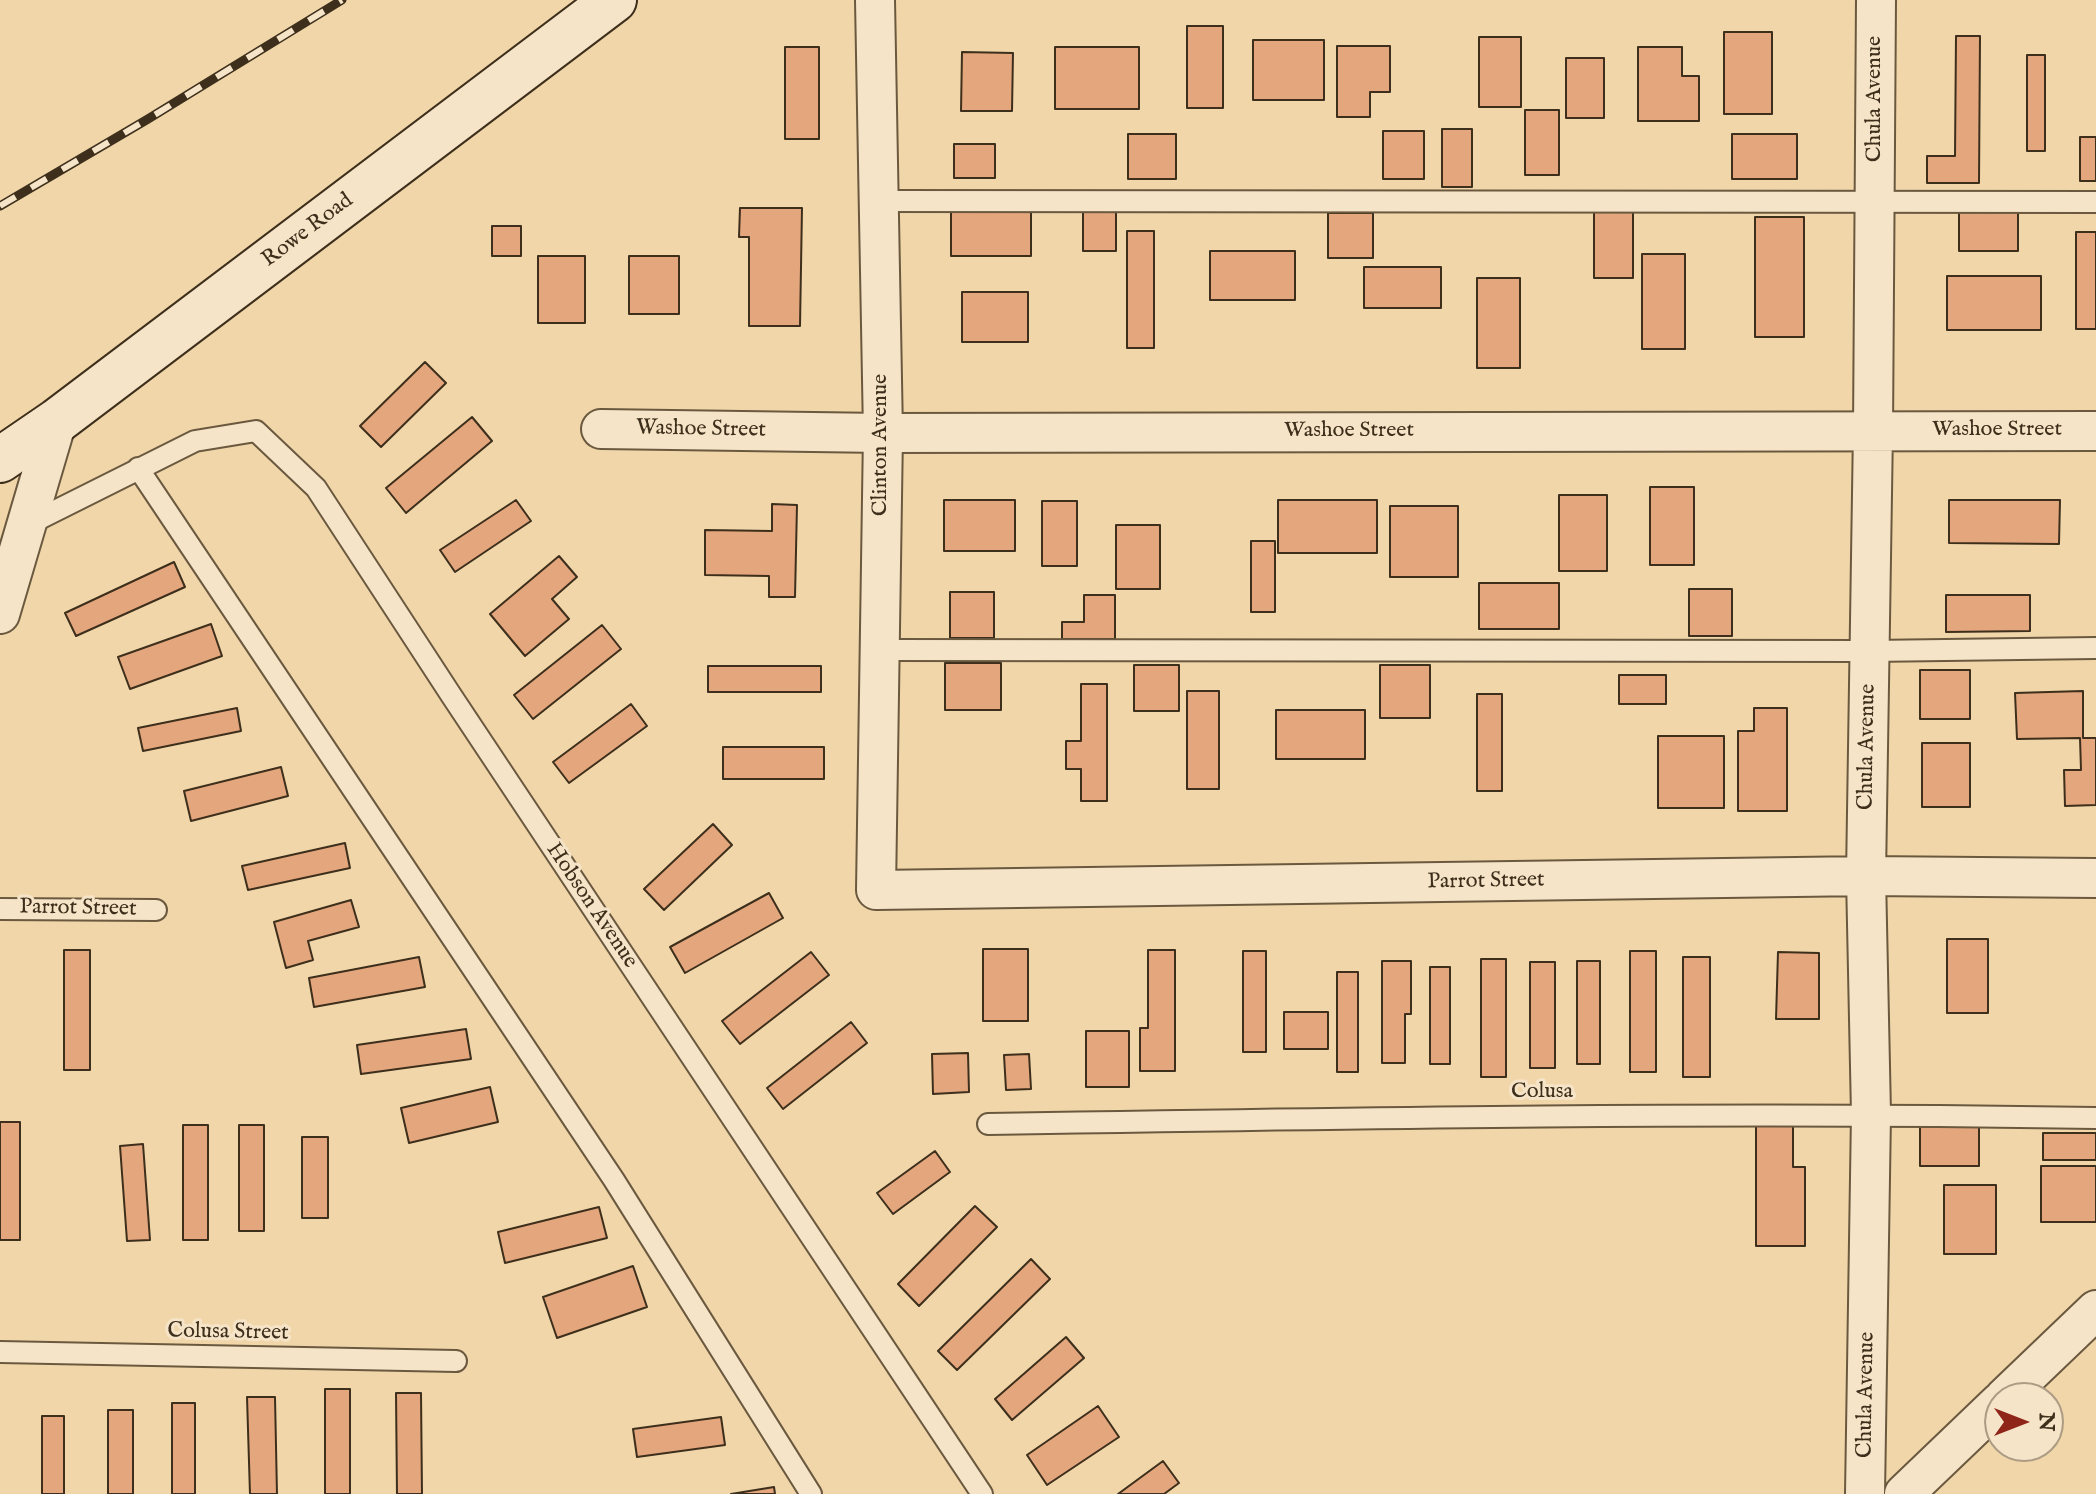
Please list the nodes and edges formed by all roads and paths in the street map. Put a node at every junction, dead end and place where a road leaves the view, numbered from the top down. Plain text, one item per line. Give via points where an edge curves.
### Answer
1 (614, 0) edge
2 (875, 0) edge
3 (1876, 0) edge
4 (879, 201) junction
5 (1875, 201) junction
6 (2096, 202) edge
7 (57, 421) junction
8 (601, 429) dead end
9 (1873, 430) junction
10 (2096, 431) edge
11 (883, 433) junction
12 (0, 460) edge
13 (138, 468) junction
14 (25, 526) junction
15 (0, 614) edge
16 (2096, 648) edge
17 (880, 650) junction
18 (1870, 651) junction
19 (1866, 876) junction
20 (2096, 878) edge
21 (876, 890) joint
22 (0, 909) edge
23 (156, 910) dead end
24 (1871, 1114) junction
25 (2096, 1118) edge
26 (988, 1124) dead end
27 (2096, 1310) edge
28 (0, 1352) edge
29 (456, 1361) dead end
30 (2021, 1382) edge
31 (1984, 1417) edge
32 (811, 1494) edge
33 (982, 1494) edge
34 (1865, 1494) edge
35 (1904, 1494) edge

1 - 7 main road, Rowe Road
2 - 4 street, Clinton Avenue
3 - 5 street, Chula Avenue
4 - 5 lane
4 - 11 street, Clinton Avenue
5 - 6 lane
5 - 9 street, Chula Avenue
7 - 12 main road, Rowe Road
7 - 14 street
8 - 11 street, Washoe Street
9 - 10 street, Washoe Street
9 - 11 street, Washoe Street
9 - 18 street, Chula Avenue
11 - 17 street, Clinton Avenue
13 - 14 lane, Hobson Avenue
13 - 32 lane via 614,1180
13 - 33 lane, Hobson Avenue via 195,441 256,431 316,488
14 - 15 street
16 - 18 lane
17 - 18 lane
17 - 21 street, Clinton Avenue
18 - 19 street, Chula Avenue
19 - 20 street, Parrot Street
19 - 21 street, Parrot Street
19 - 24 street, Chula Avenue
22 - 23 lane, Parrot Street
24 - 25 lane, Colusa
24 - 26 lane, Colusa
24 - 34 street, Chula Avenue
27 - 30 street
28 - 29 lane, Colusa Street
31 - 35 street

